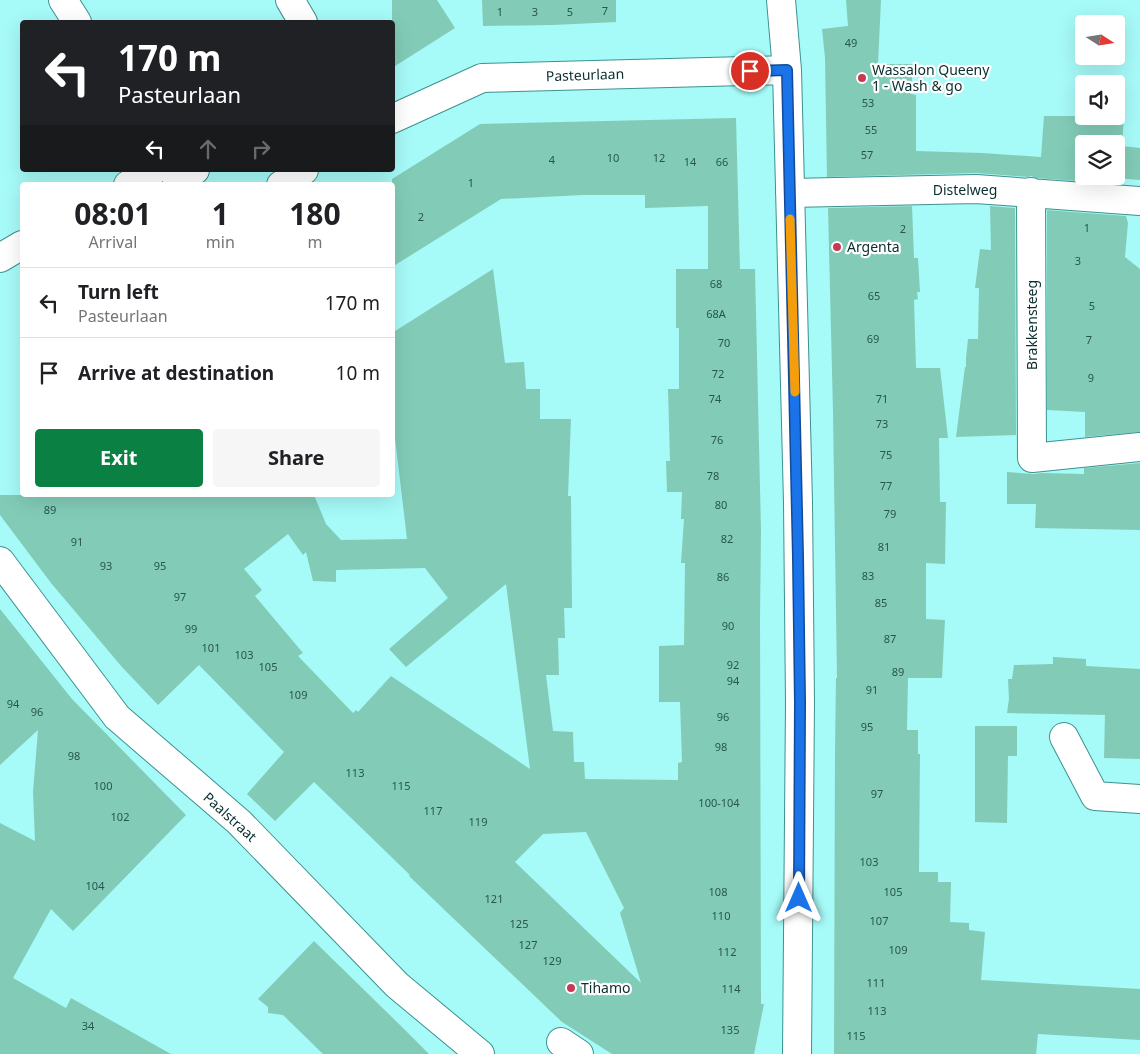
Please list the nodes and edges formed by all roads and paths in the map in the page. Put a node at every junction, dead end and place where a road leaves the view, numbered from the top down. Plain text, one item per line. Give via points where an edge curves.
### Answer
1 (63, 0) edge
2 (290, 0) edge
3 (781, 0) edge
4 (77, 20) edge
5 (302, 20) edge
6 (787, 70) junction
7 (395, 118) edge
8 (301, 172) edge
9 (175, 175) edge
10 (142, 182) edge
11 (285, 182) edge
12 (1031, 192) junction
13 (790, 193) junction
14 (1140, 201) edge
15 (20, 246) edge
16 (0, 258) edge
17 (1140, 447) edge
18 (0, 560) edge
19 (1064, 737) dead end
20 (1140, 799) edge
21 (480, 1054) edge
22 (797, 1054) edge

1 - 4 street
2 - 5 street
3 - 6 street
6 - 7 street, Pasteurlaan via 482,78
6 - 13 street
8 - 11 street
9 - 10 street
12 - 13 street, Distelweg via 976,189
12 - 14 street, Distelweg
12 - 17 street, Brakkensteeg via 1032,458
13 - 22 street via 800,703
15 - 16 street
18 - 21 street, Paalstraat via 117,717 238,822 397,985
19 - 20 street via 1095,796

